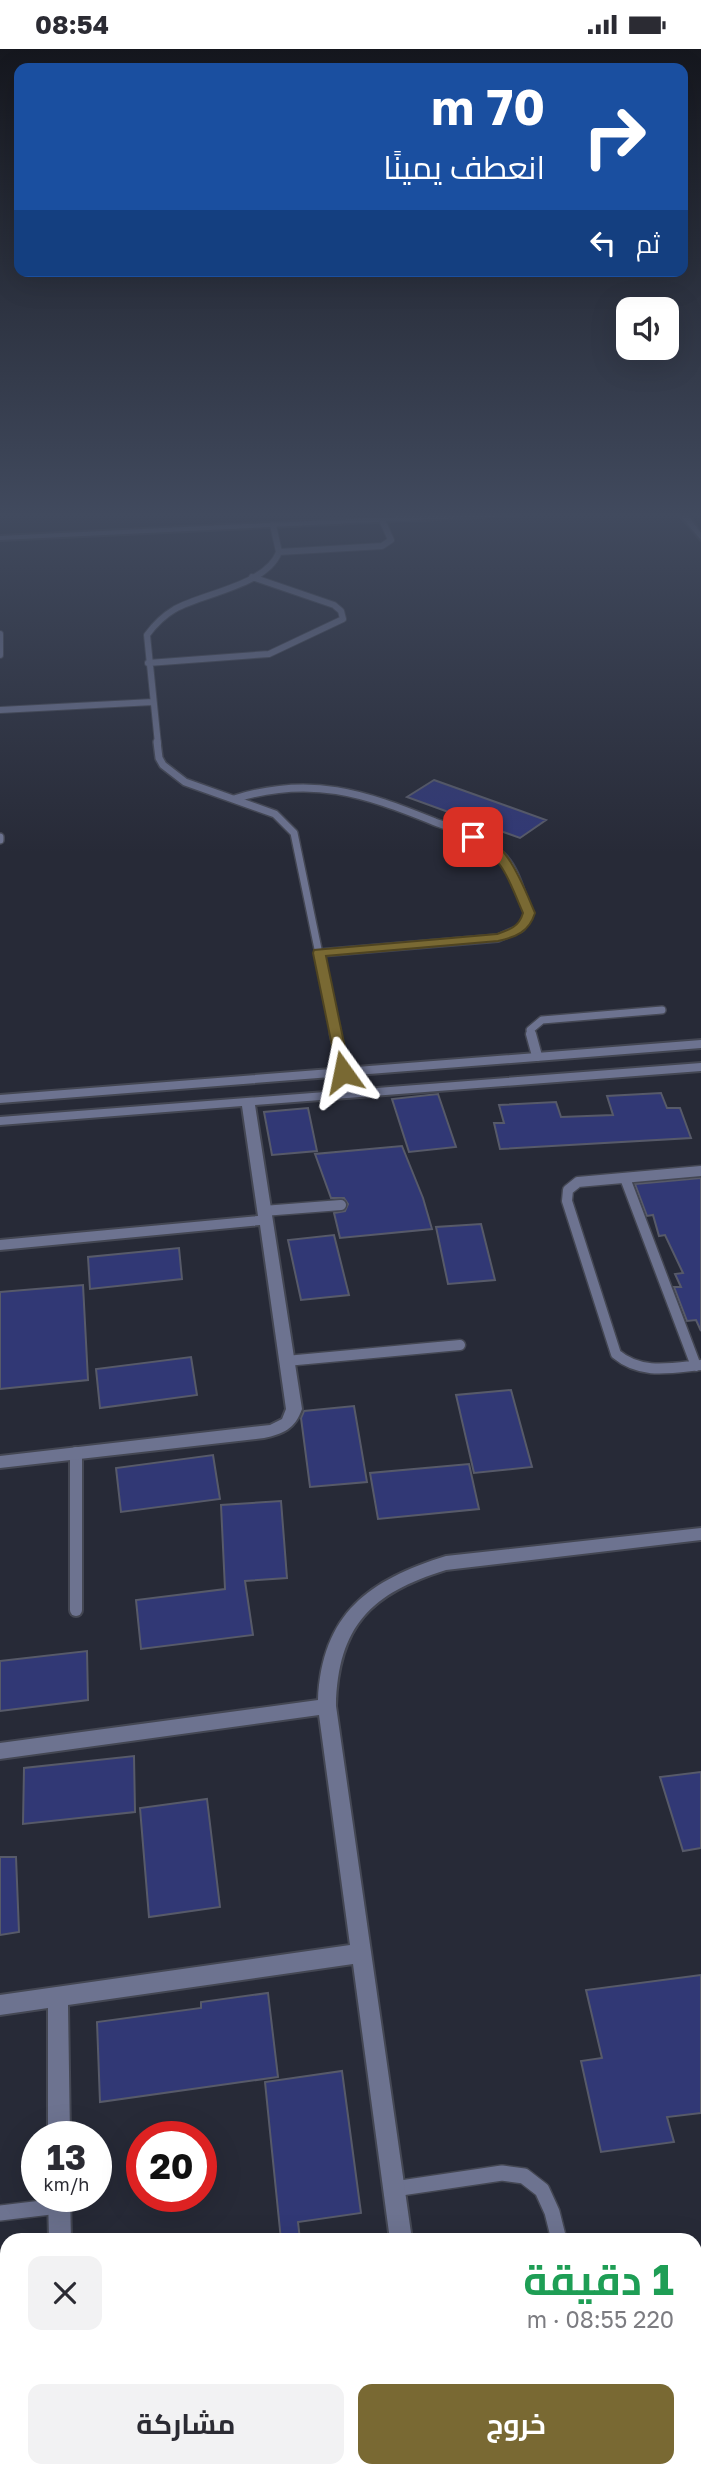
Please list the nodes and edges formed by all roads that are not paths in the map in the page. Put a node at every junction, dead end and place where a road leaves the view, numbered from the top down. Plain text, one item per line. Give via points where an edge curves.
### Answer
1 (153, 626) edge
2 (327, 626) edge
3 (0, 634) edge
4 (0, 655) edge
5 (148, 663) junction
6 (153, 702) junction
7 (0, 710) edge
8 (233, 800) junction
9 (319, 953) junction
10 (662, 1010) dead end
11 (701, 1044) edge
12 (537, 1056) junction
13 (701, 1067) edge
14 (343, 1072) junction
15 (0, 1099) edge
16 (248, 1103) junction
17 (0, 1121) edge
18 (701, 1171) edge
19 (625, 1178) junction
20 (341, 1205) dead end
21 (264, 1216) junction
22 (0, 1245) edge
23 (460, 1345) dead end
24 (286, 1361) junction
25 (699, 1365) edge
26 (76, 1453) junction
27 (0, 1462) edge
28 (701, 1534) edge
29 (76, 1610) dead end
30 (327, 1706) junction
31 (0, 1751) edge
32 (361, 1953) junction
33 (58, 1997) junction
34 (0, 2005) edge
35 (59, 2121) edge
36 (394, 2189) junction
37 (21, 2209) edge
38 (60, 2212) edge
39 (0, 2213) edge
40 (60, 2233) edge
41 (400, 2233) edge
42 (557, 2233) edge

1 - 5 lane via 147,635
2 - 5 lane via 269,654
3 - 4 lane
5 - 6 lane
6 - 7 lane
6 - 8 lane via 163,765 185,782
8 - 9 lane via 275,814 294,833
8 - 9 lane via 275,790 330,788 460,831 485,843 507,862 529,913 521,928 498,937
9 - 14 lane
10 - 12 lane via 542,1020 530,1030
11 - 12 street
12 - 14 street
13 - 16 street
14 - 15 street
16 - 17 street
16 - 21 street
18 - 19 lane
19 - 25 lane
19 - 25 lane via 578,1182 568,1190 567,1201 616,1354 638,1369
20 - 21 lane
21 - 22 street
21 - 24 street
23 - 24 lane
24 - 26 street via 294,1409 291,1420 280,1429
26 - 27 street
26 - 29 lane
28 - 30 street via 446,1563 405,1576 369,1599 343,1630 328,1666
30 - 31 street
30 - 32 street
32 - 33 street
32 - 36 street
33 - 34 street
33 - 35 street
36 - 41 street
36 - 42 lane via 502,2173 524,2176 542,2190
37 - 39 lane
38 - 40 street

